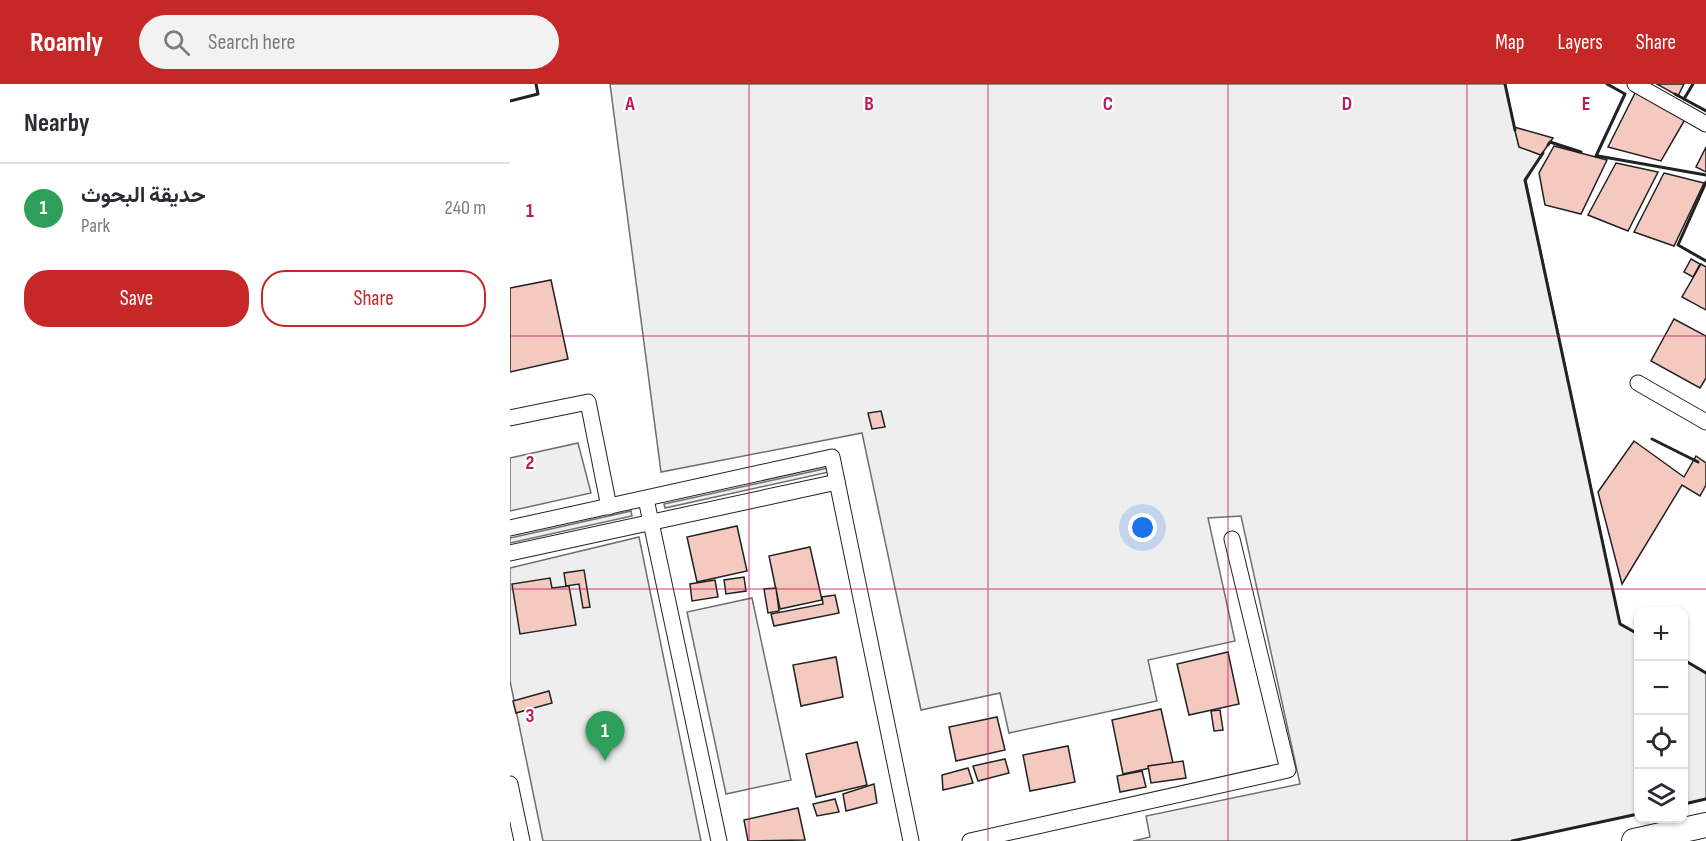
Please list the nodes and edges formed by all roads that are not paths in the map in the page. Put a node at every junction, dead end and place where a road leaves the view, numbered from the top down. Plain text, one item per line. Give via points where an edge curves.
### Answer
1 (1635, 84) edge
2 (1706, 124) edge
3 (1638, 383) dead end
4 (510, 418) edge
5 (1706, 422) edge
6 (837, 482) junction
7 (646, 499) junction
8 (609, 507) junction
9 (651, 522) junction
10 (510, 528) edge
11 (1232, 539) dead end
12 (510, 553) edge
13 (510, 784) edge
14 (1706, 825) edge
15 (522, 841) edge
16 (719, 841) edge
17 (911, 841) edge
18 (970, 841) edge
19 (1634, 841) edge

1 - 2 street
3 - 5 street
4 - 8 street via 588,402
6 - 7 street via 832,457
6 - 9 street
6 - 17 street
7 - 8 street
7 - 9 street
8 - 10 street
9 - 12 street
9 - 16 street
11 - 18 street via 1288,770
13 - 15 street
14 - 19 highway

